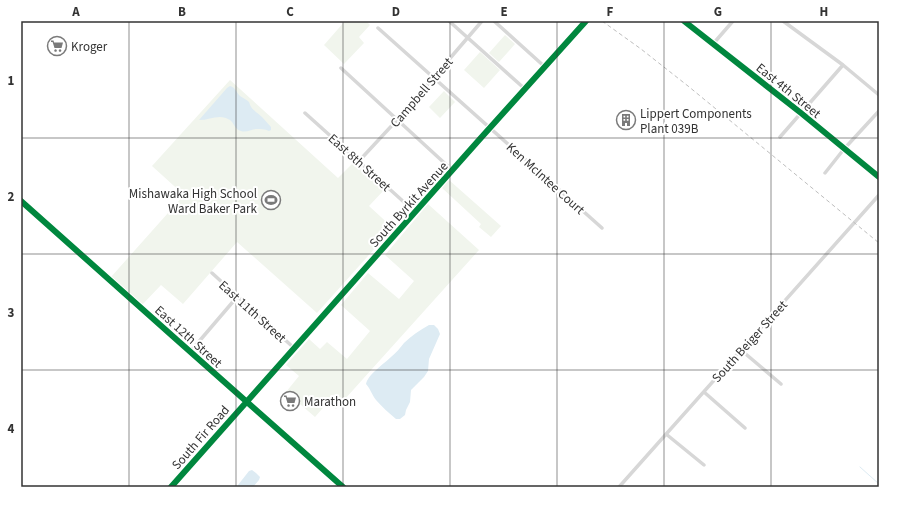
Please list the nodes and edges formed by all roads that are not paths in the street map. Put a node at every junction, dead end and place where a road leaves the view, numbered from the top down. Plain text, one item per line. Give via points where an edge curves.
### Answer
1 (449, 21) edge
2 (482, 21) edge
3 (494, 21) edge
4 (586, 21) edge
5 (684, 21) edge
6 (733, 21) edge
7 (783, 21) edge
8 (378, 28) dead end
9 (468, 38) junction
10 (713, 44) junction
11 (843, 65) junction
12 (545, 67) junction
13 (341, 68) dead end
14 (434, 77) junction
15 (525, 89) junction
16 (879, 95) edge
17 (879, 111) edge
18 (305, 113) dead end
19 (801, 113) junction
20 (397, 120) junction
21 (490, 128) junction
22 (780, 137) dead end
23 (844, 149) junction
24 (359, 161) junction
25 (452, 170) junction
26 (825, 173) dead end
27 (879, 178) edge
28 (879, 195) edge
29 (21, 201) edge
30 (415, 212) junction
31 (602, 228) dead end
32 (212, 273) dead end
33 (237, 297) junction
34 (294, 348) junction
35 (741, 350) junction
36 (190, 352) junction
37 (781, 384) dead end
38 (704, 392) junction
39 (246, 402) junction
40 (745, 428) dead end
41 (666, 434) junction
42 (704, 465) dead end
43 (171, 487) edge
44 (343, 487) edge
45 (619, 487) edge

1 - 9 street
2 - 9 street, Campbell Street
3 - 12 street
4 - 12 street, South Byrkit Avenue
5 - 10 street, East 4th Street
6 - 10 street
7 - 11 street
8 - 14 street, Ken McIntee Court
9 - 14 street, Campbell Street
9 - 15 street
10 - 19 street, East 4th Street
11 - 16 street
11 - 19 street
12 - 15 street, South Byrkit Avenue
13 - 20 street
14 - 20 street, Campbell Street
14 - 21 street, Ken McIntee Court
15 - 21 street, South Byrkit Avenue
17 - 23 street
18 - 24 street, East 8th Street
19 - 22 street
19 - 23 street, East 4th Street
20 - 24 street, Campbell Street
20 - 25 street
21 - 25 street, South Byrkit Avenue
21 - 31 street, Ken McIntee Court
23 - 26 street
23 - 27 street, East 4th Street
24 - 30 street, East 8th Street
25 - 30 street, South Byrkit Avenue
28 - 35 street, South Beiger Street
29 - 36 street, East 12th Street
30 - 34 street, South Byrkit Avenue
32 - 33 street, East 11th Street
33 - 34 street, East 11th Street
33 - 36 street
34 - 39 street, South Byrkit Avenue
35 - 37 street
35 - 38 street, South Beiger Street
36 - 39 street, East 12th Street
38 - 40 street
38 - 41 street, South Beiger Street
39 - 43 street, South Fir Road
39 - 44 street, East 12th Street
41 - 42 street
41 - 45 street, South Beiger Street

